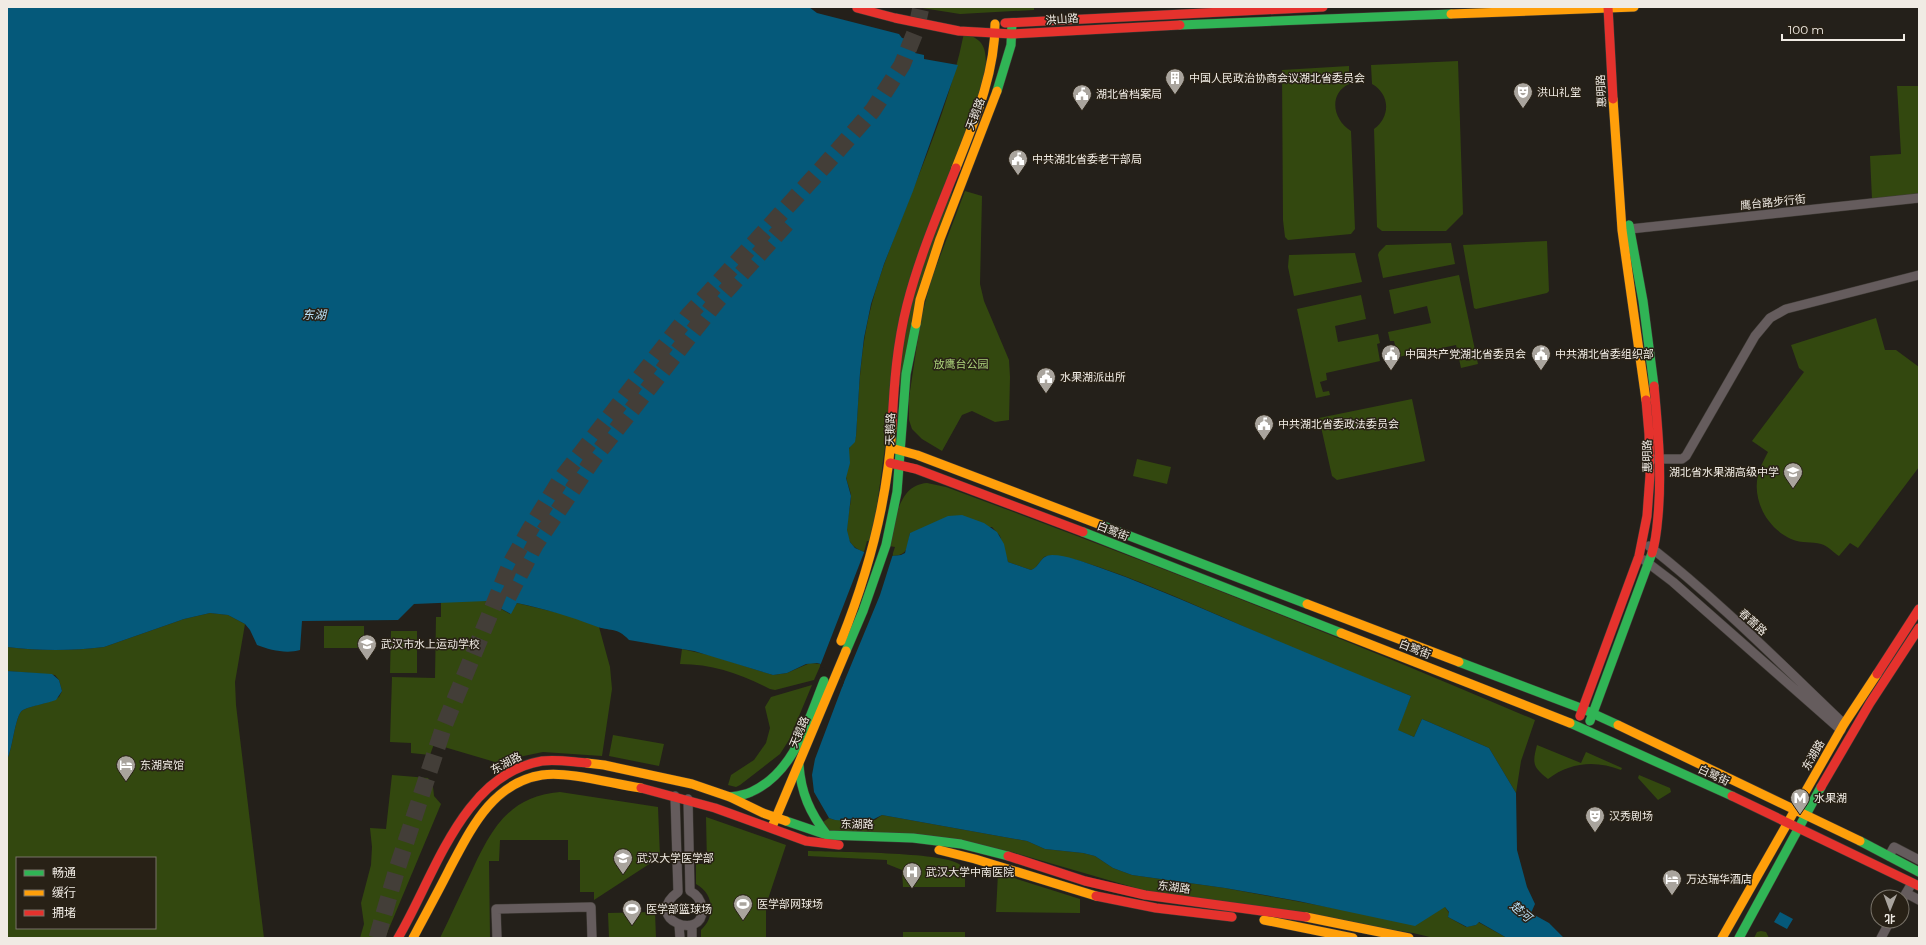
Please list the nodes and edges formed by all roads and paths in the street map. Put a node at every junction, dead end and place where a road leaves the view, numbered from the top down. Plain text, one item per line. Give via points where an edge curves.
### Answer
1 (855, 7) edge
2 (1323, 7) edge
3 (1634, 7) edge
4 (1608, 8) edge
5 (1012, 23) junction
6 (995, 24) junction
7 (995, 33) junction
8 (1012, 34) junction
9 (1618, 172) junction
10 (1919, 198) edge
11 (1630, 229) junction
12 (1919, 275) edge
13 (891, 448) junction
14 (902, 450) junction
15 (1650, 459) junction
16 (1660, 460) junction
17 (890, 463) junction
18 (900, 465) junction
19 (1643, 541) junction
20 (1653, 549) junction
21 (1638, 556) junction
22 (1648, 563) junction
23 (1919, 609) edge
24 (1919, 628) edge
25 (829, 681) junction
26 (1583, 709) junction
27 (1593, 713) junction
28 (1577, 726) junction
29 (1843, 727) junction
30 (1587, 730) junction
31 (798, 765) junction
32 (675, 796) junction
33 (730, 797) junction
34 (688, 800) junction
35 (1796, 808) junction
36 (1807, 814) junction
37 (776, 818) junction
38 (1788, 823) junction
39 (1799, 828) junction
40 (771, 829) junction
41 (827, 835) junction
42 (1889, 856) junction
43 (1919, 860) edge
44 (1919, 872) edge
45 (1916, 884) edge
46 (679, 925) junction
47 (692, 925) junction
48 (1311, 928) junction
49 (1886, 929) edge
50 (398, 938) edge
51 (413, 938) edge
52 (497, 938) edge
53 (592, 938) edge
54 (680, 938) edge
55 (692, 938) edge
56 (1308, 938) edge
57 (1353, 938) edge
58 (1409, 938) edge
59 (1722, 938) edge
60 (1739, 938) edge
61 (1881, 938) edge

1 - 6 main road, 洪山路 via 944,23
1 - 7 main road, 洪山路 via 945,28
2 - 5 main road, 洪山路
3 - 4 main road, 洪山路
4 - 8 main road, 洪山路 via 1212,23
4 - 9 main road, 惠明路
5 - 6 main road, 洪山路
5 - 8 main road, 天鹅路
6 - 7 main road, 天鹅路
7 - 8 main road, 洪山路
7 - 13 main road, 天鹅路 via 993,58 982,97 910,295 895,372
8 - 14 main road, 天鹅路 via 1009,55 940,239 920,300 906,374
9 - 11 main road, 惠明路
9 - 15 main road, 惠明路 via 1622,230 1648,419
10 - 11 street, 鹰台路步行街
11 - 16 main road, 惠明路 via 1648,337 1658,418
12 - 16 street via 1800,304 1777,313 1755,336 1686,456 1682,459
13 - 14 main road, 白鹭街
13 - 17 main road, 天鹅路
14 - 18 main road, 天鹅路
14 - 26 main road, 白鹭街
15 - 16 street
15 - 19 main road, 惠明路
16 - 20 main road, 惠明路 via 1658,522
17 - 18 main road, 白鹭街
17 - 25 main road, 天鹅路 via 876,543
18 - 25 main road, 天鹅路 via 886,545 871,591
18 - 28 main road, 白鹭街 via 1045,517
19 - 20 street, 春蕾路
19 - 21 main road, 惠明路
20 - 22 main road, 惠明路
20 - 29 street, 春蕾路 via 1763,647
21 - 22 street, 春蕾路
21 - 26 main road, 惠明路
22 - 27 main road, 惠明路
22 - 29 street, 春蕾路
23 - 29 main road, 东湖路
24 - 36 main road, 东湖路 via 1853,731
25 - 31 main road, 天鹅路
25 - 33 main road, 天鹅路 via 784,766 759,788
26 - 27 main road, 白鹭街
26 - 28 main road, 惠明路
27 - 30 main road, 惠明路
27 - 35 main road, 白鹭街
28 - 30 main road, 白鹭街
29 - 35 main road, 东湖路
30 - 38 main road, 白鹭街
31 - 37 main road, 天鹅路
31 - 41 main road via 802,793 810,813
32 - 34 main road, 东湖路
32 - 46 street via 678,892 668,901 667,910 670,919
32 - 51 main road, 东湖路 via 564,775 542,775 521,781 494,800 478,818
33 - 37 main road, 东湖路
33 - 50 main road, 东湖路 via 667,778 580,761 540,761 516,769 485,790 462,817
34 - 40 main road, 东湖路
34 - 47 street via 690,891 699,899 702,909 699,919
35 - 36 main road, 白鹭街
35 - 38 main road, 东湖路
36 - 39 main road, 东湖路
36 - 42 main road, 白鹭街
37 - 40 main road, 天鹅路
37 - 41 main road, 东湖路
38 - 39 main road, 白鹭街
38 - 59 main road, 东湖路
39 - 45 main road, 白鹭街
39 - 60 main road, 东湖路
40 - 48 main road, 东湖路 via 806,841 824,844 936,850 974,857 1113,900 1160,909
41 - 58 main road, 东湖路 via 913,838 961,844 1131,892 1310,917
42 - 43 street via 1894,847
42 - 44 main road, 白鹭街
46 - 47 street
46 - 54 street
47 - 55 street
48 - 56 street
48 - 57 main road, 东湖路
49 - 61 street
52 - 53 street via 496,908 591,907

